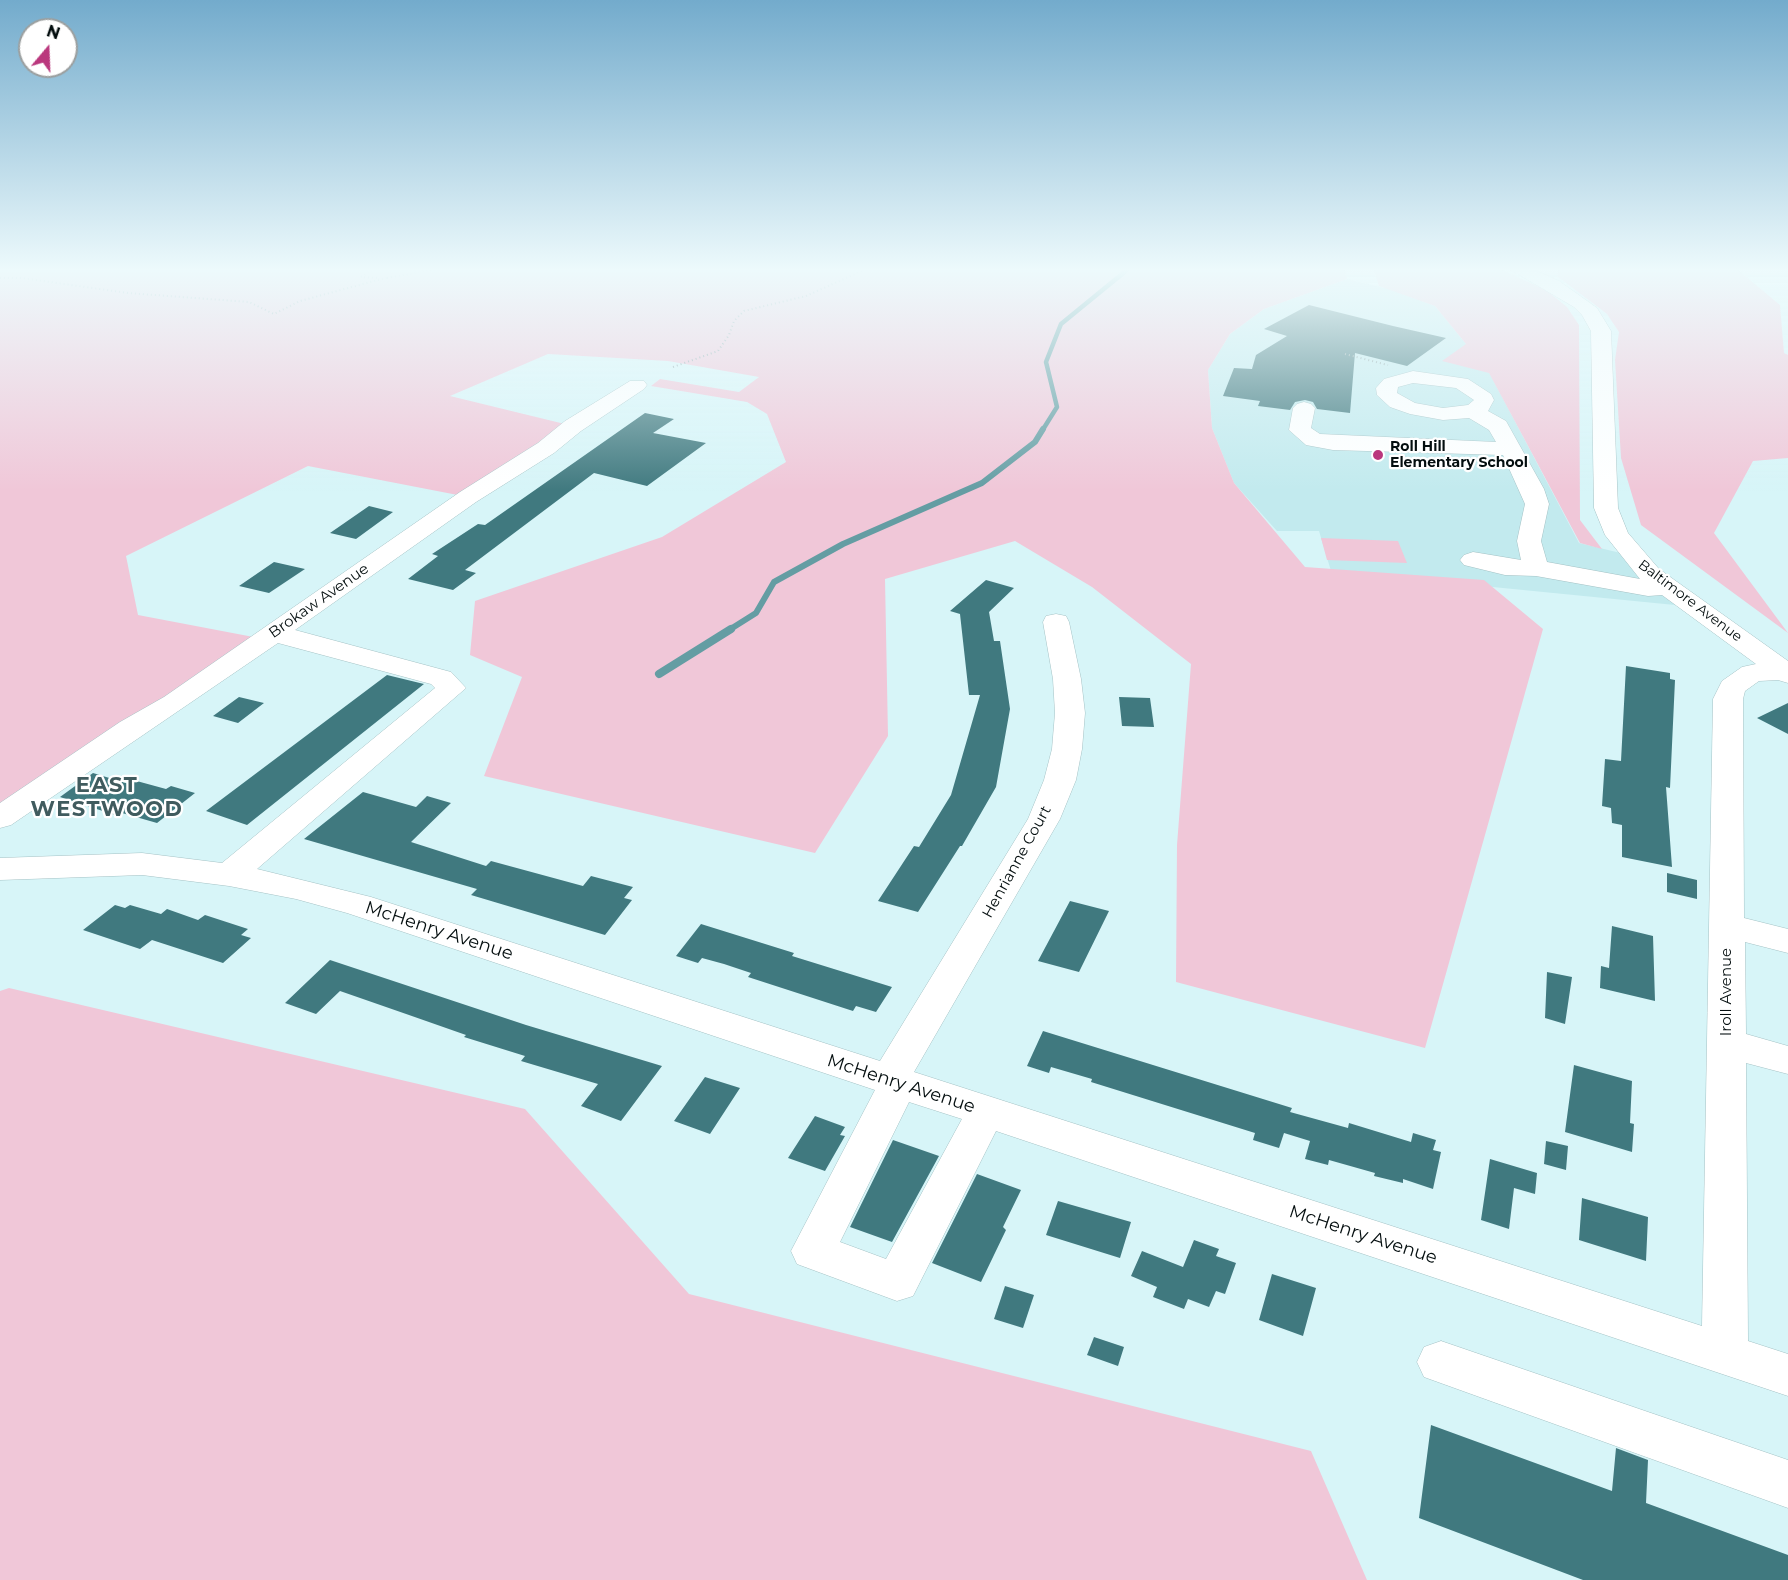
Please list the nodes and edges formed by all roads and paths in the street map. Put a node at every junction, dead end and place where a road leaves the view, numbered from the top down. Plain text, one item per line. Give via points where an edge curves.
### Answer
1 (723, 344) edge
2 (1601, 344) edge
3 (1346, 354) dead end
4 (672, 367) dead end
5 (1413, 377) junction
6 (637, 385) dead end
7 (1304, 408) dead end
8 (1473, 411) junction
9 (1510, 449) junction
10 (1473, 560) dead end
11 (1536, 568) junction
12 (1669, 587) junction
13 (1056, 622) dead end
14 (274, 633) junction
15 (1786, 672) edge
16 (0, 818) edge
17 (0, 869) edge
18 (229, 875) junction
19 (1727, 926) junction
20 (1788, 941) edge
21 (1726, 1043) junction
22 (1788, 1060) edge
23 (893, 1082) junction
24 (986, 1112) junction
25 (1725, 1354) junction
26 (1441, 1362) dead end
27 (1788, 1375) edge
28 (1788, 1484) edge

1 - 4 path via 718,351
2 - 12 street, Baltimore Avenue via 1606,508 1617,535 1633,556
3 - 5 path via 1399,368
5 - 8 street via 1445,379 1472,388 1484,400
5 - 8 street via 1391,383 1386,388 1387,395 1397,403 1426,412
6 - 14 street, Brokaw Avenue
7 - 9 street via 1300,430 1314,440
8 - 9 street via 1498,426
9 - 11 street via 1537,504 1529,541
10 - 11 street via 1504,567
11 - 12 street via 1648,588
12 - 15 street, Baltimore Avenue
13 - 23 street, Henrianne Court via 1070,713 1060,780 1044,819
14 - 16 street, Brokaw Avenue
14 - 18 street via 441,678 452,688
15 - 19 street, Iroll Avenue via 1752,673 1732,687 1728,699
17 - 18 street, McHenry Avenue via 142,864
18 - 23 street, McHenry Avenue via 359,905
19 - 20 street
19 - 21 street, Iroll Avenue
21 - 22 street
21 - 25 street, Iroll Avenue
23 - 24 street, McHenry Avenue
23 - 24 street, Henrianne Court via 813,1251 897,1282
24 - 25 street, McHenry Avenue
25 - 27 street, McHenry Avenue
26 - 28 street

